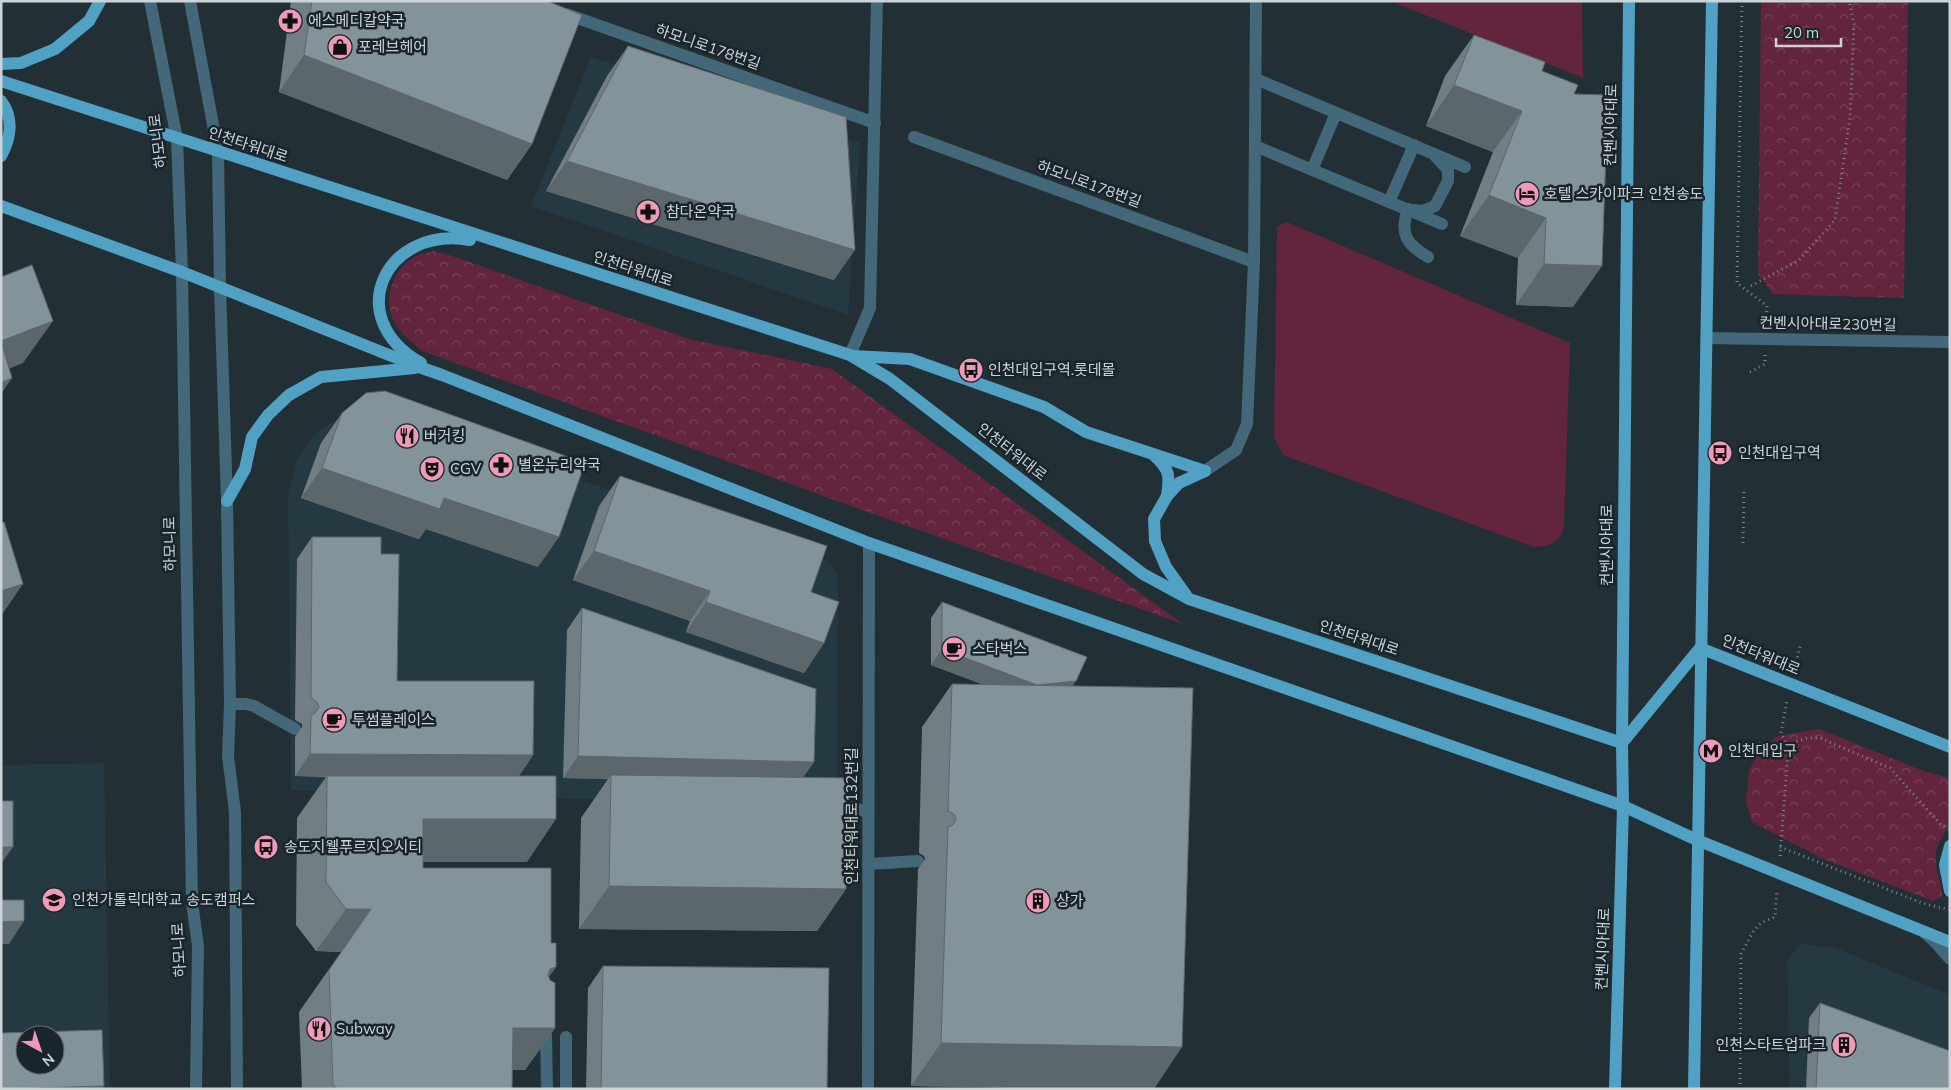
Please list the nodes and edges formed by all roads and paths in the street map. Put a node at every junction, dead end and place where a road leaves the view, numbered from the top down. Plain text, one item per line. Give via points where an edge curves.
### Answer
1 (100, 1) edge
2 (150, 1) edge
3 (190, 1) edge
4 (877, 1) edge
5 (1256, 1) edge
6 (1629, 1) edge
7 (1712, 1) edge
8 (1742, 1) edge
9 (1849, 1) edge
10 (557, 11) edge
11 (1, 64) edge
12 (1256, 79) junction
13 (1, 82) edge
14 (1, 101) edge
15 (1336, 113) junction
16 (875, 123) junction
17 (914, 137) dead end
18 (177, 139) junction
19 (1414, 145) junction
20 (1255, 146) junction
21 (1426, 150) junction
22 (218, 152) junction
23 (1, 156) edge
24 (1465, 167) dead end
25 (1312, 170) junction
26 (1389, 202) junction
27 (1, 206) edge
28 (1405, 208) junction
29 (1442, 224) dead end
30 (512, 248) junction
31 (1428, 257) dead end
32 (1254, 262) junction
33 (182, 272) junction
34 (1751, 286) dead end
35 (220, 287) junction
36 (1767, 306) dead end
37 (1706, 338) junction
38 (1950, 342) edge
39 (850, 356) junction
40 (1765, 364) dead end
41 (419, 368) junction
42 (1750, 372) dead end
43 (442, 375) junction
44 (1152, 454) junction
45 (1205, 471) junction
46 (1744, 489) dead end
47 (1167, 496) junction
48 (227, 501) junction
49 (869, 543) junction
50 (1743, 543) dead end
51 (1189, 599) junction
52 (1800, 646) dead end
53 (1700, 648) junction
54 (1790, 684) junction
55 (230, 704) junction
56 (295, 729) dead end
57 (1622, 743) junction
58 (1788, 745) junction
59 (1950, 747) edge
60 (824, 800) edge
61 (1623, 806) junction
62 (868, 812) junction
63 (1942, 826) dead end
64 (1697, 840) junction
65 (1950, 846) edge
66 (1780, 847) junction
67 (918, 862) dead end
68 (868, 864) junction
69 (1779, 873) junction
70 (1950, 891) edge
71 (1950, 910) edge
72 (1924, 932) junction
73 (1950, 942) edge
74 (1950, 959) edge
75 (535, 1020) edge
76 (566, 1037) dead end
77 (196, 1089) edge
78 (237, 1089) edge
79 (547, 1089) edge
80 (566, 1089) edge
81 (868, 1089) edge
82 (1615, 1089) edge
83 (1694, 1089) edge
84 (1740, 1089) edge

1 - 11 main road via 89,21 55,49 21,63
2 - 18 street, 하모니로
3 - 22 street
4 - 16 street
5 - 12 street
6 - 57 main road, 컨벤시아대로
7 - 37 main road
8 - 36 path via 1737,283
9 - 34 path via 1854,24 1850,118 1835,220 1800,260
10 - 16 street, 하모니로178번길
12 - 15 street
12 - 20 street
13 - 18 main road, 인천타워대로
14 - 23 main road via 11,126
15 - 19 street
15 - 25 street
16 - 39 street via 870,308
17 - 32 street, 하모니로178번길
18 - 22 main road, 인천타워대로
18 - 33 street, 하모니로
19 - 21 street
19 - 26 street
20 - 25 street
20 - 32 street
21 - 24 street
21 - 28 street via 1439,158 1448,170 1448,181 1436,206 1423,211
22 - 30 main road, 인천타워대로
22 - 35 street
25 - 26 street
26 - 28 street
27 - 33 main road
28 - 29 street
28 - 31 street via 1404,234 1413,247
30 - 39 main road, 인천타워대로
30 - 43 main road via 463,239 429,241 412,248 395,261 383,277 378,294 379,311 387,330 412,358
32 - 45 street via 1247,424 1236,450
33 - 35 main road
33 - 77 street, 하모니로 via 192,903 198,946
35 - 41 main road
35 - 48 street
37 - 38 street, 컨벤시아대로230번길
37 - 53 main road
39 - 44 main road via 910,360 1044,407 1086,432
39 - 51 main road, 인천타워대로 via 890,379 1143,574
40 - 42 path
41 - 43 main road
41 - 48 main road via 321,377 289,395 268,415 252,437 245,469
43 - 49 main road
44 - 45 main road
44 - 47 main road via 1165,466 1170,478
45 - 47 main road via 1179,484
46 - 50 path
47 - 51 main road via 1154,519 1155,541 1166,567
48 - 55 street
49 - 61 main road
49 - 62 street, 인천타워대로132번길
51 - 57 main road, 인천타워대로
52 - 54 path
53 - 54 main road, 인천타워대로
53 - 57 main road, 인천타워대로
53 - 64 main road
54 - 58 path via 1781,733
54 - 59 main road, 인천타워대로
55 - 56 street via 254,706
55 - 78 street via 228,756 236,812
57 - 61 main road, 컨벤시아대로
58 - 63 path via 1807,738 1820,738 1890,768
58 - 66 path
60 - 62 street
61 - 64 main road
61 - 82 main road, 컨벤시아대로
62 - 68 street, 인천타워대로132번길
64 - 69 main road
64 - 83 main road
65 - 70 main road via 1945,865
66 - 69 path
66 - 71 path via 1922,903
67 - 68 street
68 - 81 street, 인천타워대로132번길
69 - 72 main road
69 - 84 path via 1775,917 1753,932 1741,954
72 - 73 main road
72 - 74 street
75 - 79 street via 546,1036
76 - 80 street

